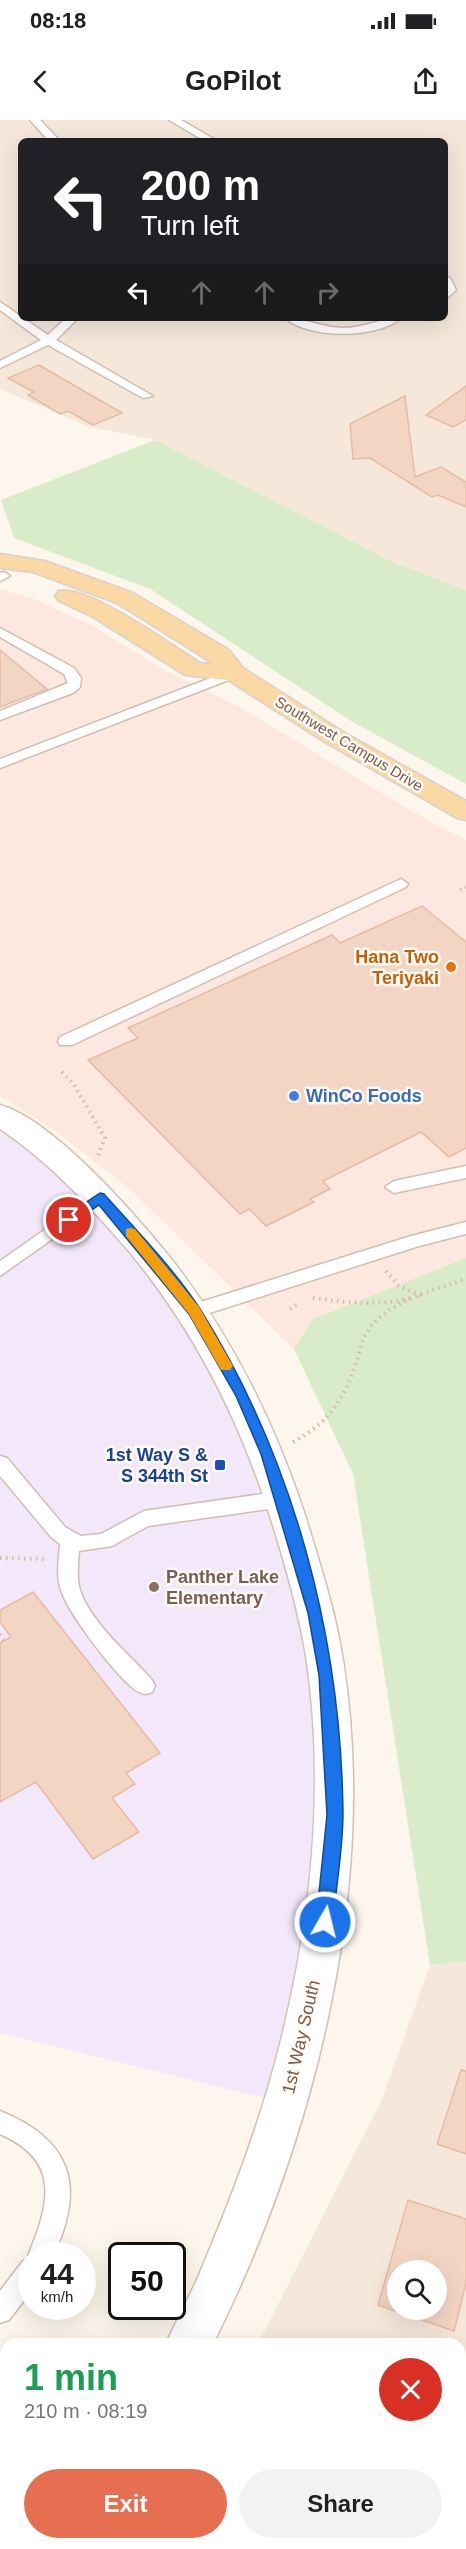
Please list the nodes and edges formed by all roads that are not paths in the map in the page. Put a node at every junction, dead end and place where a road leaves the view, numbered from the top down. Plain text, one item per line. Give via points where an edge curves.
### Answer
1 (35, 120) edge
2 (174, 120) edge
3 (52, 138) edge
4 (207, 138) edge
5 (0, 305) edge
6 (18, 318) edge
7 (23, 321) edge
8 (70, 321) edge
9 (299, 321) edge
10 (385, 321) edge
11 (50, 340) junction
12 (0, 365) edge
13 (147, 396) dead end
14 (1, 572) edge
15 (0, 632) edge
16 (234, 673) junction
17 (0, 716) edge
18 (0, 764) edge
19 (466, 812) edge
20 (401, 884) dead end
21 (66, 1041) dead end
22 (0, 1115) edge
23 (466, 1172) edge
24 (394, 1187) dead end
25 (100, 1197) junction
26 (466, 1228) edge
27 (0, 1270) edge
28 (194, 1311) junction
29 (0, 1463) edge
30 (283, 1499) junction
31 (70, 1541) junction
32 (145, 1686) dead end
33 (0, 2122) edge
34 (46, 2242) edge
35 (18, 2288) edge
36 (0, 2312) edge
37 (192, 2338) edge

1 - 3 lane
2 - 4 lane
5 - 6 lane
7 - 11 lane
8 - 11 lane
9 - 10 lane via 342,334
11 - 12 lane
11 - 13 lane
14 - 16 main road, Southwest Campus Drive via 79,600 194,670
15 - 17 lane via 69,671 75,684
16 - 18 lane
16 - 19 main road, Southwest Campus Drive via 334,737
20 - 21 lane
22 - 25 main road, 1st Way South via 56,1157
23 - 24 lane
25 - 27 lane
25 - 28 main road, 1st Way South
26 - 28 lane
28 - 30 main road, 1st Way South via 243,1395
29 - 31 lane
30 - 31 lane via 144,1520 105,1541
30 - 37 main road, 1st Way South via 316,1613 327,1675 335,1815 328,1898 314,1992 286,2103 251,2203
31 - 32 lane via 69,1582 73,1598
33 - 34 lane via 32,2139 59,2179 61,2198
35 - 36 lane

